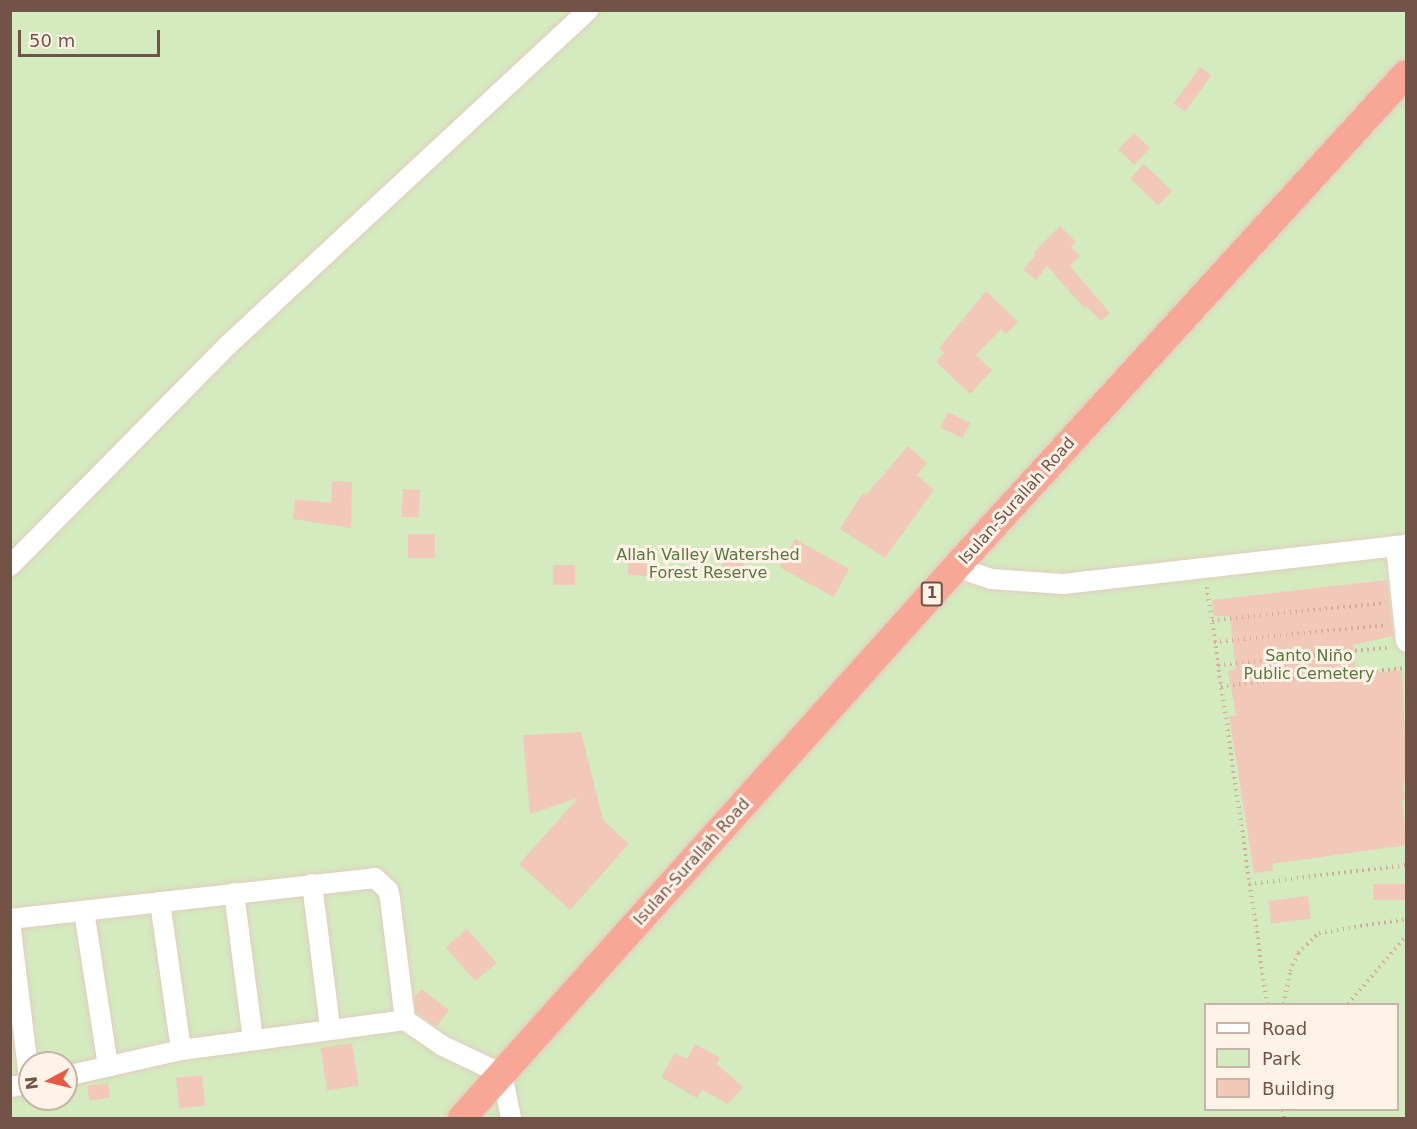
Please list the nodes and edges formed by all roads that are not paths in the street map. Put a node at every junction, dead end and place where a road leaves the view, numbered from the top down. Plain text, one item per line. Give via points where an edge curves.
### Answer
1 (589, 10) edge
2 (1407, 74) edge
3 (1401, 546) edge
4 (10, 566) edge
5 (956, 567) junction
6 (1402, 637) edge
7 (312, 884) junction
8 (234, 893) junction
9 (160, 902) junction
10 (84, 911) junction
11 (10, 920) edge
12 (405, 1020) junction
13 (330, 1027) junction
14 (253, 1039) junction
15 (181, 1050) junction
16 (26, 1051) edge
17 (108, 1066) junction
18 (78, 1073) edge
19 (502, 1074) junction
20 (462, 1119) edge
21 (511, 1119) edge

1 - 4 street via 228,345
2 - 5 highway, Isulan-Surallah Road / 1
3 - 5 street via 1063,584 991,579
3 - 6 street
5 - 19 highway, Isulan-Surallah Road / 1
7 - 8 street
7 - 12 street via 375,878 388,890
7 - 13 street
8 - 9 street
8 - 14 street
9 - 10 street
9 - 15 street
10 - 11 street
10 - 17 street
11 - 16 street
12 - 13 street
12 - 19 street via 443,1046
13 - 14 street
14 - 15 street
15 - 17 street
17 - 18 street
19 - 20 highway, Isulan-Surallah Road / 1
19 - 21 street

